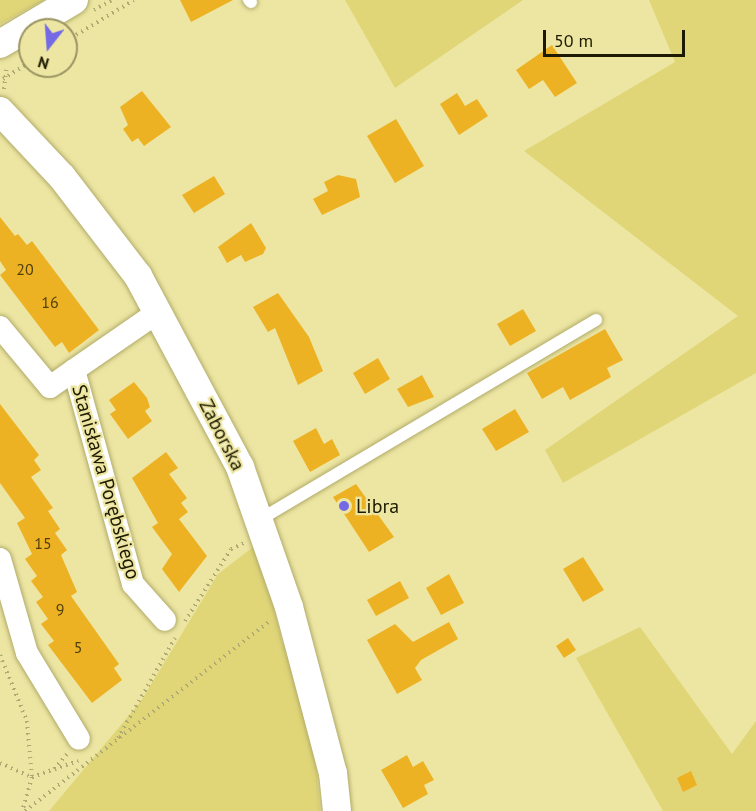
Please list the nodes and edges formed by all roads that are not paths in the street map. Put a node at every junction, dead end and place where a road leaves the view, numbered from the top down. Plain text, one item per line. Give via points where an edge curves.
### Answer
1 (74, 0) edge
2 (0, 44) edge
3 (0, 111) edge
4 (158, 312) junction
5 (596, 320) dead end
6 (0, 327) edge
7 (74, 370) junction
8 (258, 521) junction
9 (0, 559) edge
10 (165, 620) dead end
11 (79, 739) dead end
12 (337, 811) edge

1 - 2 street
3 - 4 street, Zaborska via 70,187 138,276
4 - 7 street, Stanisława Porębskiego
4 - 8 street, Zaborska via 240,467
5 - 8 lane
6 - 7 street, Stanisława Porębskiego via 50,387
7 - 10 street, Stanisława Porębskiego via 134,584
8 - 12 street, Zaborska via 289,606 333,773
9 - 11 street via 27,653

